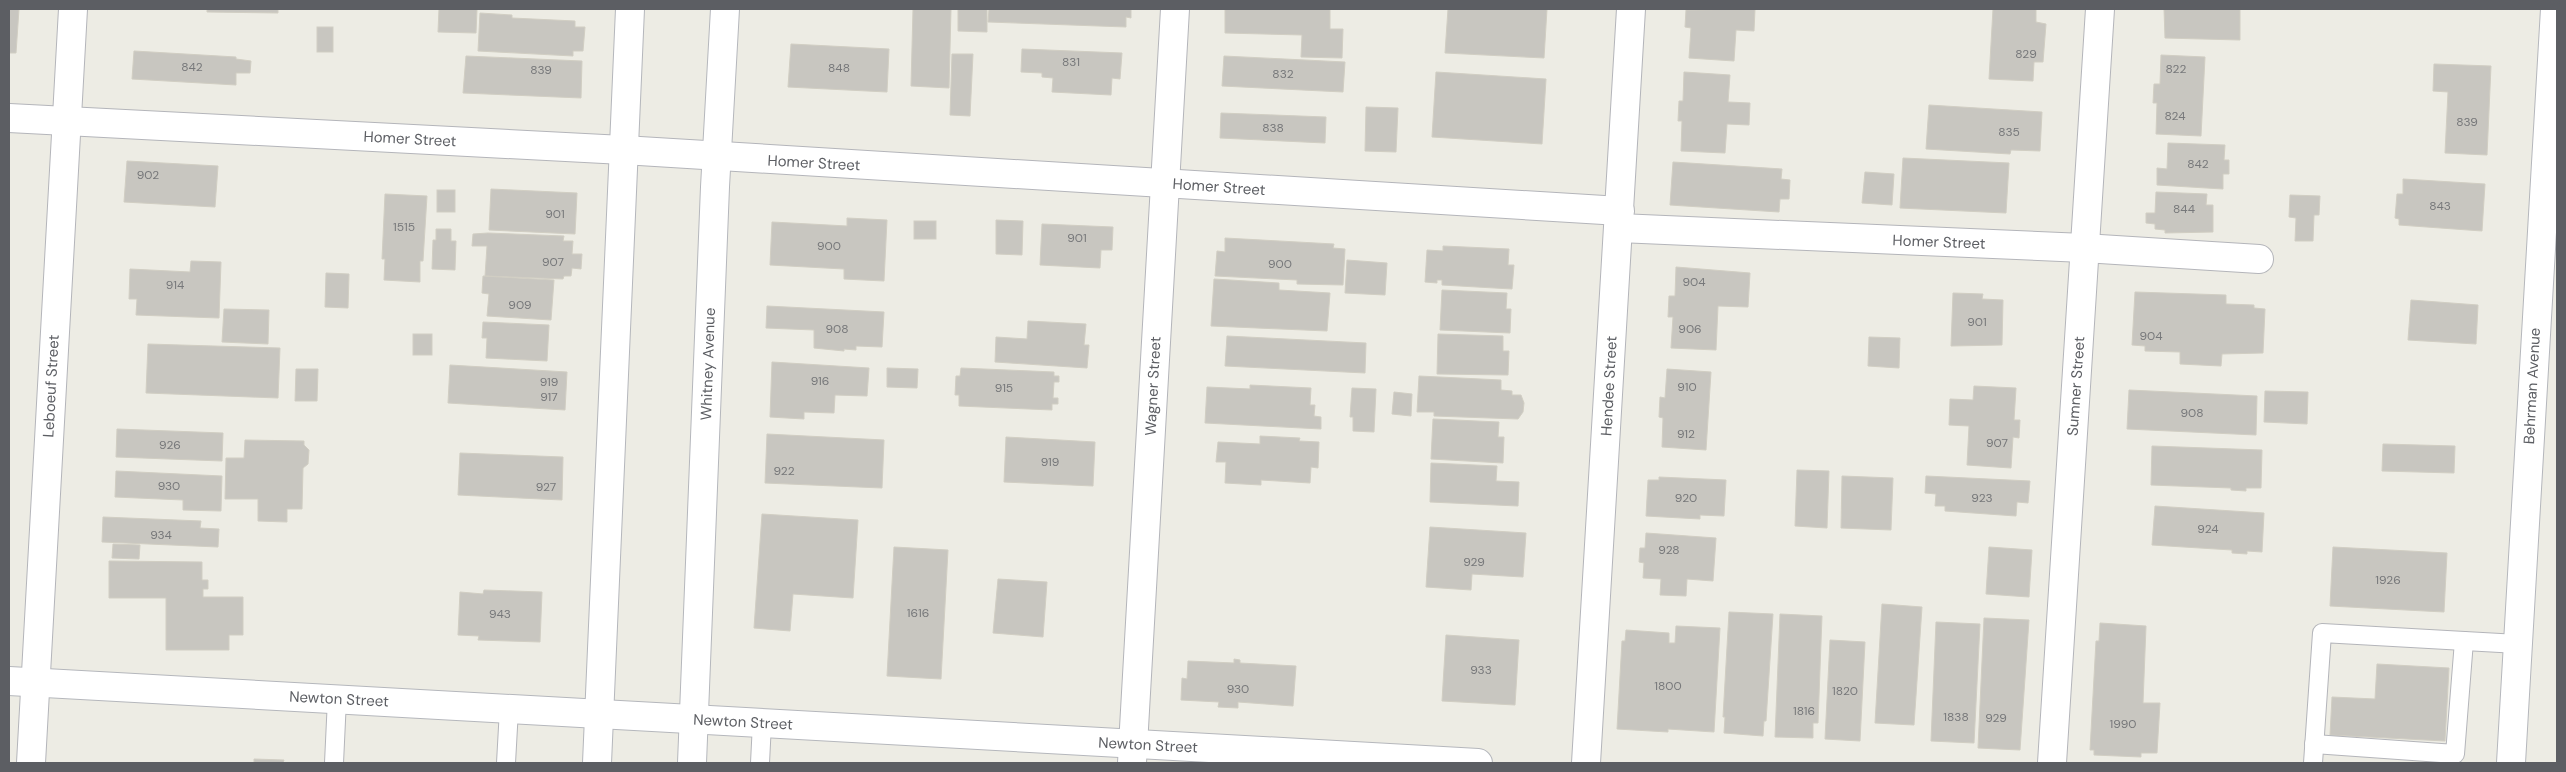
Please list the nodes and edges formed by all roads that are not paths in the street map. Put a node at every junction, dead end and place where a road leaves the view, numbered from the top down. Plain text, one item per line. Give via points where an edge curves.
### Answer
1 (73, 9) edge
2 (630, 9) edge
3 (725, 9) edge
4 (1175, 9) edge
5 (1631, 9) edge
6 (2100, 9) edge
7 (2554, 9) edge
8 (9, 118) edge
9 (66, 122) junction
10 (623, 150) junction
11 (716, 157) junction
12 (1164, 183) junction
13 (1619, 220) junction
14 (2084, 248) junction
15 (2259, 260) dead end
16 (2464, 641) junction
17 (2518, 644) junction
18 (22, 681) edge
19 (337, 699) junction
20 (509, 709) junction
21 (600, 714) junction
22 (694, 719) junction
23 (762, 723) junction
24 (2314, 744) junction
25 (1132, 753) edge
26 (2433, 758) edge
27 (31, 763) edge
28 (334, 763) edge
29 (506, 763) edge
30 (598, 763) edge
31 (692, 763) edge
32 (760, 763) edge
33 (1478, 763) edge
34 (1586, 763) edge
35 (2052, 763) edge
36 (2313, 763) edge
37 (2511, 763) edge

1 - 9 street, Leboeuf Street
2 - 10 street
3 - 11 street, Whitney Avenue
4 - 12 street, Wagner Street
5 - 13 street, Hendee Street
6 - 14 street, Sumner Street
7 - 17 street, Behrman Avenue
8 - 9 street, Homer Street
9 - 10 street, Homer Street
9 - 18 street, Leboeuf Street
10 - 11 street, Homer Street
10 - 21 street
11 - 12 street, Homer Street
11 - 22 street, Whitney Avenue
12 - 13 street, Homer Street
12 - 25 street, Wagner Street
13 - 14 street, Homer Street
13 - 34 street, Hendee Street
14 - 15 street, Homer Street
14 - 35 street, Sumner Street
16 - 17 lane
16 - 24 lane via 2322,633
16 - 26 lane via 2455,754
17 - 37 street, Behrman Avenue
18 - 19 street, Newton Street
18 - 27 street, Leboeuf Street
19 - 20 street, Newton Street
19 - 28 lane
20 - 21 street, Newton Street
20 - 29 lane
21 - 22 street, Newton Street
21 - 30 street
22 - 23 street, Newton Street
22 - 31 street, Whitney Avenue
23 - 25 street, Newton Street
23 - 32 lane
24 - 26 lane
24 - 36 lane
25 - 33 street, Newton Street

